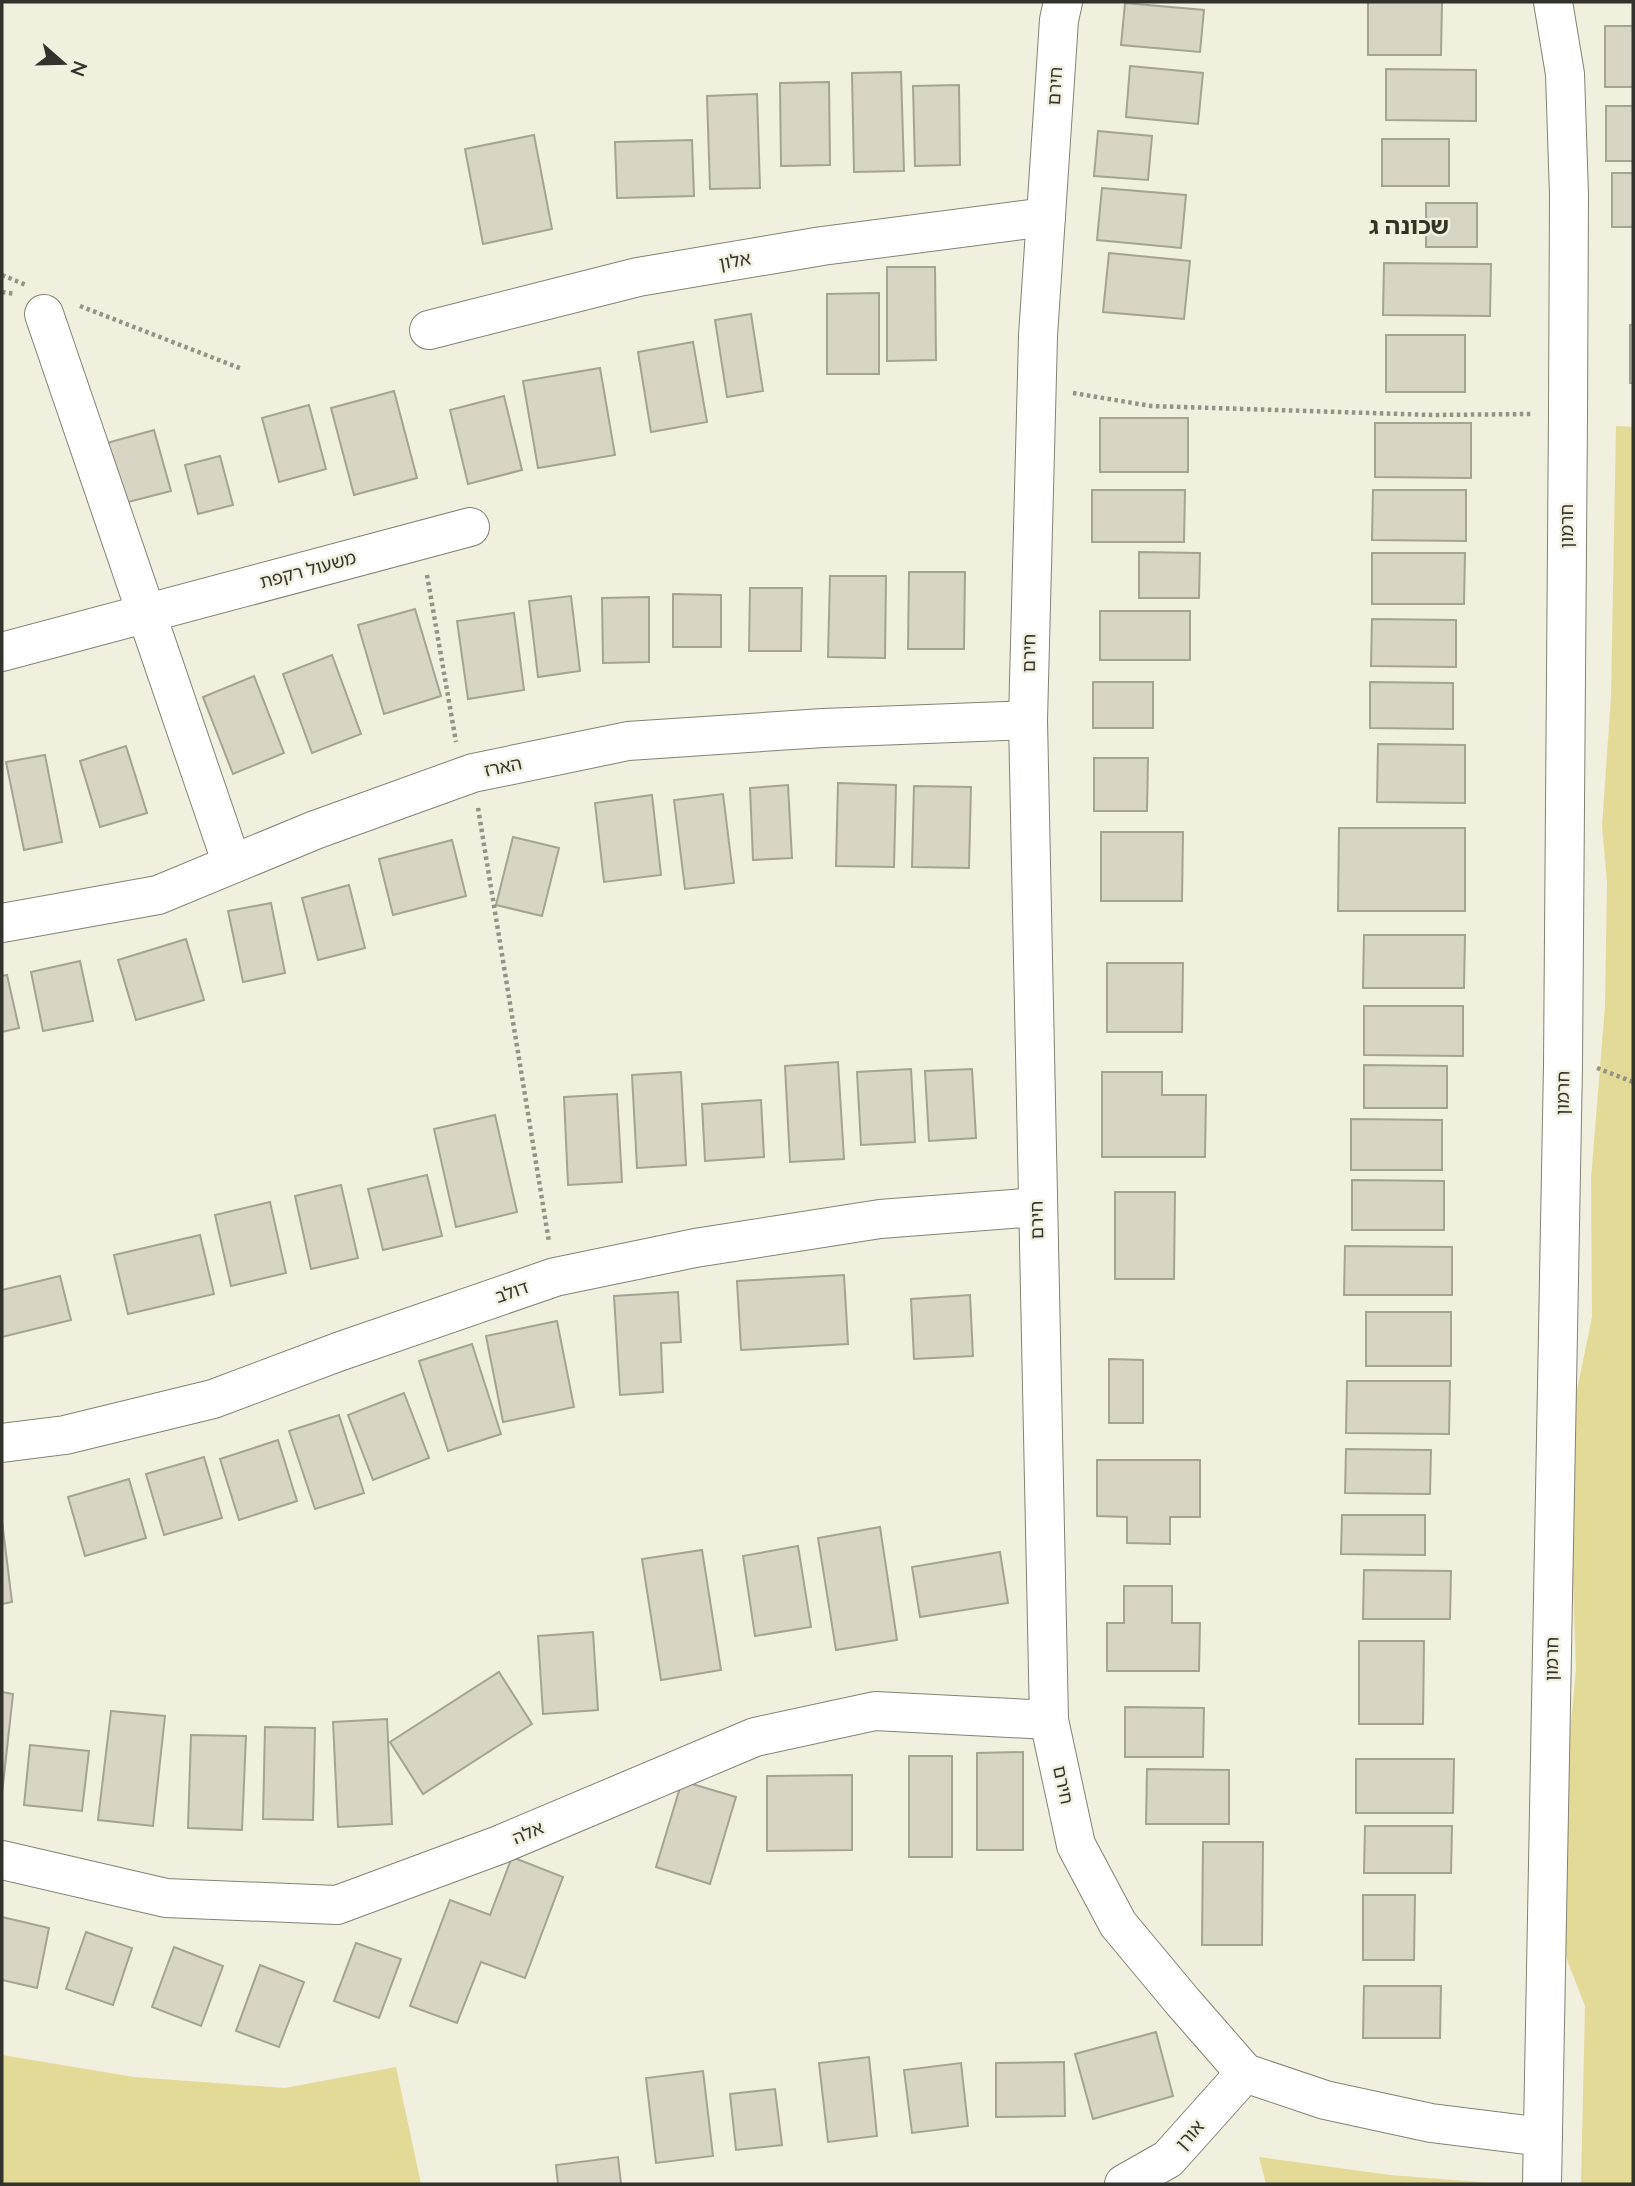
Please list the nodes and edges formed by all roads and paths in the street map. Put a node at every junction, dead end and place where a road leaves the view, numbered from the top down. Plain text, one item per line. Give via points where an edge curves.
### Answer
1 (1063, 2) edge
2 (1553, 2) edge
3 (1045, 217) junction
4 (2, 275) edge
5 (50, 301) junction
6 (429, 330) dead end
7 (242, 369) dead end
8 (1036, 386) junction
9 (1568, 414) junction
10 (470, 527) dead end
11 (421, 540) junction
12 (146, 613) junction
13 (2, 652) edge
14 (1028, 720) junction
15 (468, 775) junction
16 (232, 864) junction
17 (2, 923) edge
18 (1037, 1207) junction
19 (555, 1277) junction
20 (2, 1443) edge
21 (1049, 1720) junction
22 (2, 1860) edge
23 (1245, 2073) junction
24 (1543, 2137) junction
25 (1124, 2184) edge
26 (1542, 2184) edge

1 - 3 street, חירם
2 - 9 street, חרמון via 1565,74
3 - 6 street, אלון via 822,246 638,277
3 - 8 street, חירם
4 - 5 path
5 - 7 path
5 - 12 street
8 - 9 path via 1151,406 1433,415
8 - 14 street, חירם
9 - 24 street, חרמון via 1563,1079
10 - 11 street, משעול רקפת
11 - 12 street, משעול רקפת
11 - 15 path
12 - 13 street, משעול רקפת
12 - 16 street
14 - 15 street, הארז via 628,741
14 - 18 street, חירם
15 - 16 street, הארז
15 - 19 path
16 - 17 street, הארז via 158,895
18 - 19 street, דולב via 880,1219 695,1248
18 - 21 street, חירם
19 - 20 street, דולב via 213,1399 65,1435
21 - 22 street, אלה via 875,1711 755,1737 499,1845 337,1905 166,1898
21 - 23 street, חירם via 1076,1845 1118,1924
23 - 24 street via 1325,2099 1431,2123
23 - 25 street, אורן via 1168,2159
24 - 26 street, חרמון

